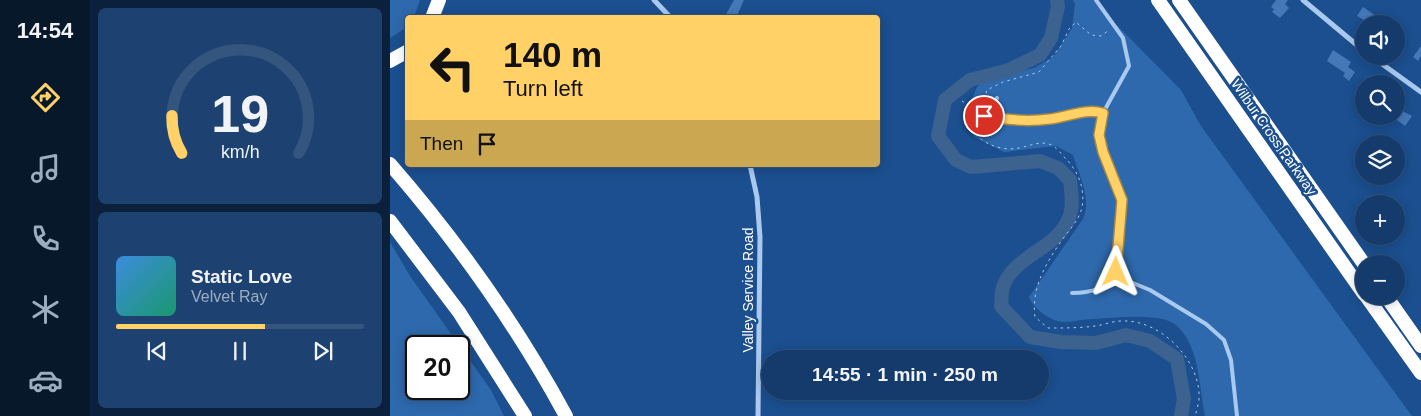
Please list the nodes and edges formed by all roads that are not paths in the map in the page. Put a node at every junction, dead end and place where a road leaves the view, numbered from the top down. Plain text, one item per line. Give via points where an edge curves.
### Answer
1 (439, 0) edge
2 (654, 0) edge
3 (1096, 0) edge
4 (1158, 0) edge
5 (1179, 0) edge
6 (1303, 0) edge
7 (433, 15) edge
8 (668, 15) edge
9 (1355, 43) edge
10 (405, 53) edge
11 (390, 61) edge
12 (1384, 65) edge
13 (1421, 92) edge
14 (997, 98) dead end
15 (1103, 113) junction
16 (390, 164) edge
17 (750, 167) edge
18 (390, 221) edge
19 (1358, 255) edge
20 (1120, 275) junction
21 (1355, 281) edge
22 (1072, 293) dead end
23 (1372, 305) edge
24 (1392, 305) edge
25 (1421, 346) edge
26 (1421, 373) edge
27 (525, 416) edge
28 (566, 416) edge
29 (758, 416) edge
30 (1237, 416) edge

1 - 7 highway
2 - 8 street
3 - 15 lane via 1123,38 1129,66
4 - 21 highway, Wilbur Cross Parkway
5 - 19 highway, Wilbur Cross Parkway
6 - 9 street
10 - 11 highway
12 - 13 street
14 - 15 lane via 984,116 1042,120 1094,110
15 - 20 lane via 1099,135 1122,200 1116,251 1116,272
16 - 28 highway via 483,283
17 - 29 street, Valley Service Road via 760,237
18 - 27 highway via 460,312
20 - 22 lane via 1095,290
20 - 30 lane via 1200,320 1224,340 1233,370
23 - 26 highway, Wilbur Cross Parkway
24 - 25 highway

